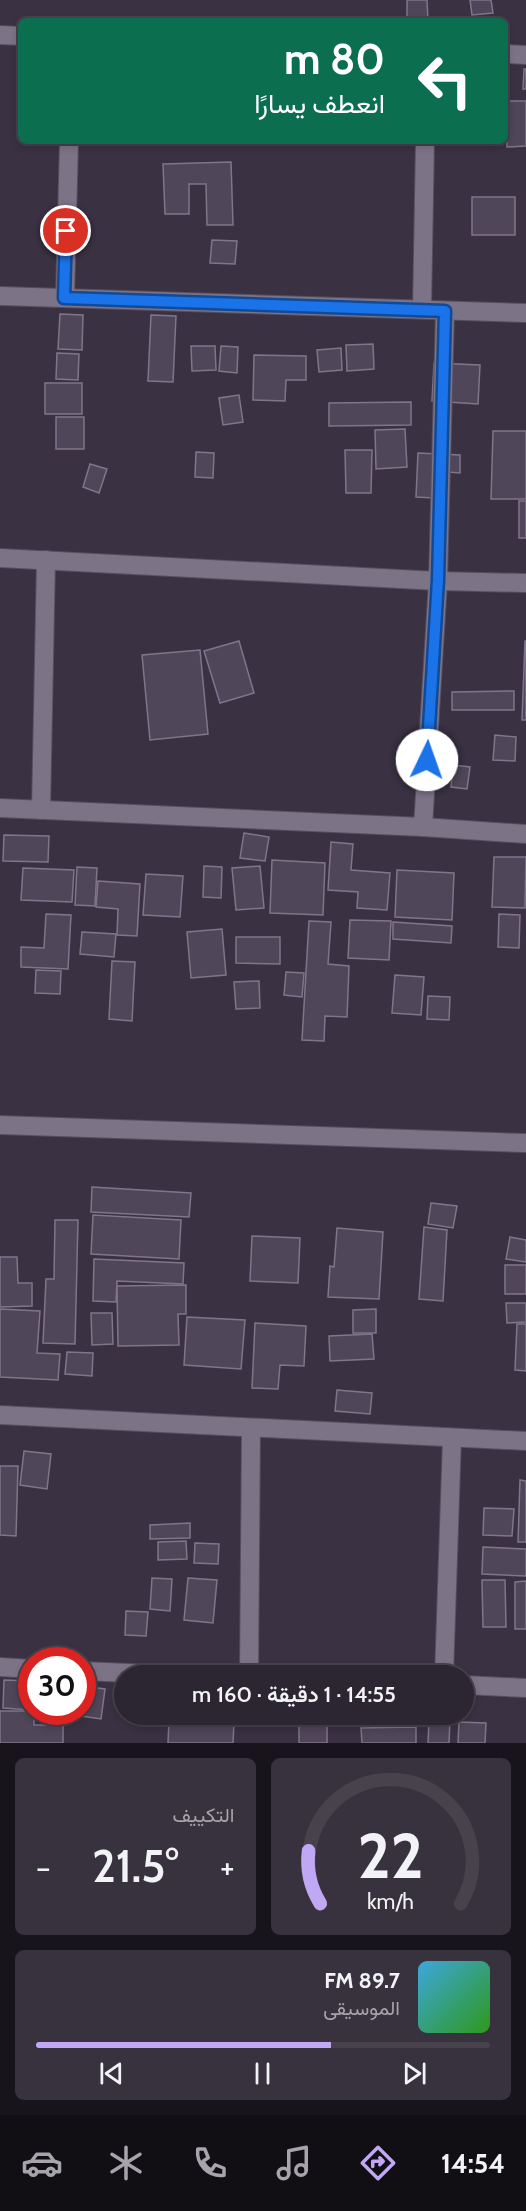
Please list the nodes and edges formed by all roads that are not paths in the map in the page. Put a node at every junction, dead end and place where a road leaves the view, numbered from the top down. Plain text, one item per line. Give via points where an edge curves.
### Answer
1 (0, 35) edge
2 (18, 36) edge
3 (508, 54) edge
4 (526, 55) edge
5 (69, 144) edge
6 (425, 144) edge
7 (0, 296) edge
8 (64, 298) junction
9 (422, 309) junction
10 (445, 311) junction
11 (526, 313) edge
12 (0, 558) edge
13 (46, 560) junction
14 (438, 580) junction
15 (526, 583) edge
16 (0, 808) edge
17 (41, 810) junction
18 (423, 827) junction
19 (526, 834) edge
20 (0, 1125) edge
21 (526, 1143) edge
22 (0, 1415) edge
23 (251, 1429) junction
24 (452, 1438) junction
25 (526, 1441) edge
26 (249, 1665) edge
27 (444, 1665) edge
28 (0, 1667) edge
29 (18, 1668) edge
30 (96, 1672) edge
31 (114, 1672) edge
32 (474, 1685) edge
33 (526, 1688) edge

1 - 2 street
3 - 4 street
5 - 8 street
6 - 9 street
7 - 8 street
8 - 9 street
9 - 10 street
10 - 11 street
10 - 14 street
12 - 13 street
13 - 14 street
13 - 17 street
14 - 15 street
14 - 18 street
16 - 17 street
17 - 18 street
18 - 19 street
20 - 21 street
22 - 23 street
23 - 24 street
23 - 26 street
24 - 25 street
24 - 27 street
28 - 29 street
30 - 31 street
32 - 33 street

